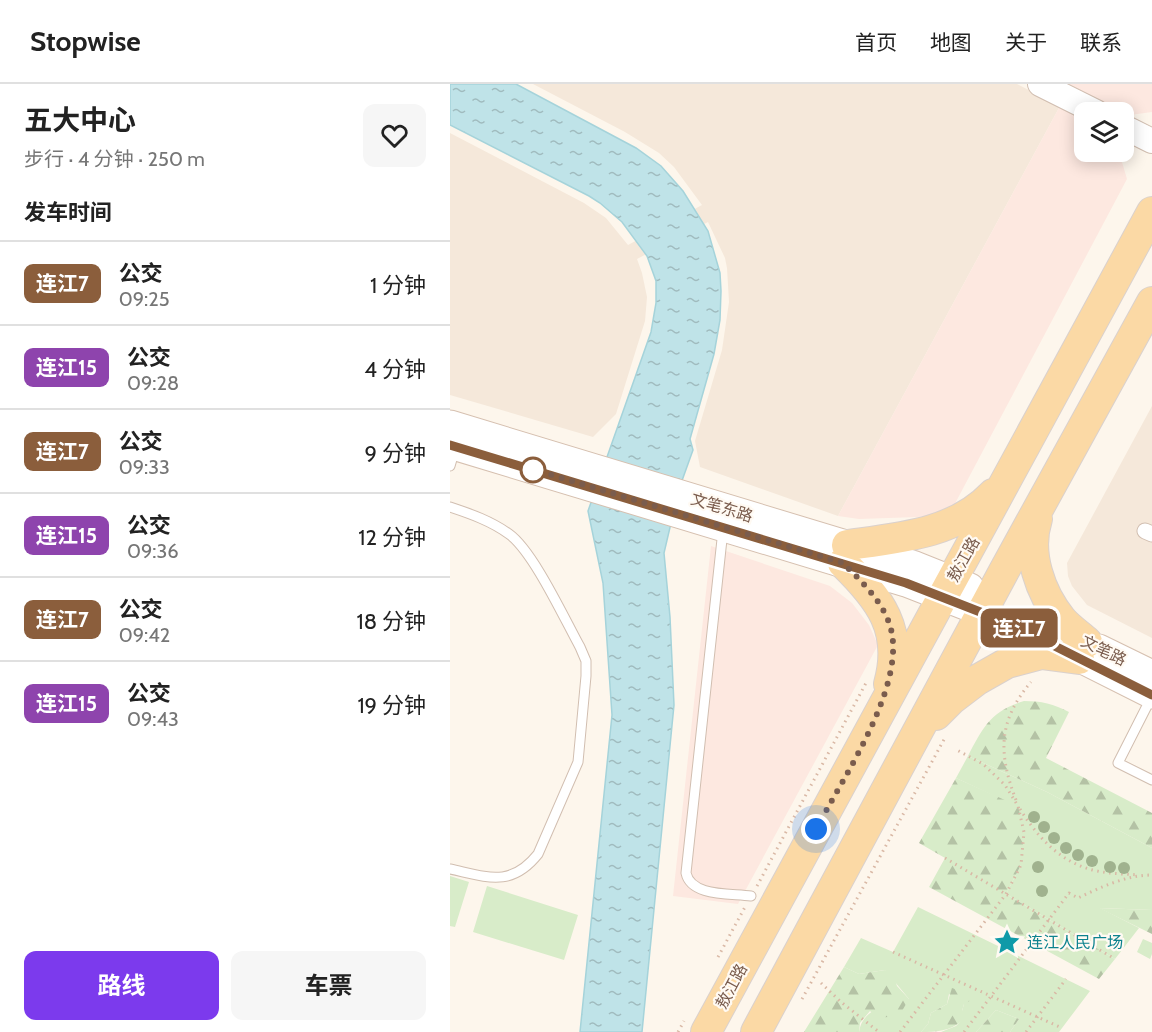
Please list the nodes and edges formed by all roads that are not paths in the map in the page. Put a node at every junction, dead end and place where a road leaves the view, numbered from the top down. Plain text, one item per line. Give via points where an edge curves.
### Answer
1 (1040, 84) edge
2 (1076, 102) edge
3 (1134, 132) edge
4 (1152, 141) edge
5 (1152, 212) edge
6 (1152, 302) edge
7 (451, 445) edge
8 (1007, 478) junction
9 (1042, 502) junction
10 (680, 504) junction
11 (450, 507) edge
12 (724, 528) junction
13 (845, 554) junction
14 (947, 588) junction
15 (987, 604) junction
16 (1083, 650) junction
17 (1152, 674) edge
18 (1152, 696) edge
19 (871, 727) junction
20 (908, 751) junction
21 (1152, 780) edge
22 (450, 869) edge
23 (752, 896) road end
24 (698, 1022) edge
25 (756, 1032) edge

1 - 2 street
3 - 4 street
5 - 8 main road, 敖江路
6 - 9 main road
7 - 10 main road, 文笔东路 via 596,479
8 - 13 main road via 964,518
8 - 14 main road, 敖江路
9 - 15 main road
9 - 16 main road via 1034,537 1040,580 1049,602
10 - 12 main road, 文笔东路
10 - 13 main road, 文笔东路
11 - 22 lane via 488,521 525,549 580,647 586,661 586,676 578,762 538,854 514,874 492,879
12 - 13 main road, 文笔东路
12 - 23 lane via 686,873 694,887
13 - 14 main road, 文笔东路 via 915,565
13 - 19 main road via 886,615 892,634 893,669
14 - 15 main road, 文笔东路
14 - 19 main road, 敖江路
15 - 16 main road, 文笔路 via 1011,624
15 - 20 main road
16 - 17 main road, 文笔路
16 - 18 main road, 文笔路
16 - 20 main road via 1041,654 1002,666 977,680 951,699
18 - 21 lane via 1118,763
19 - 24 main road, 敖江路
20 - 25 main road

